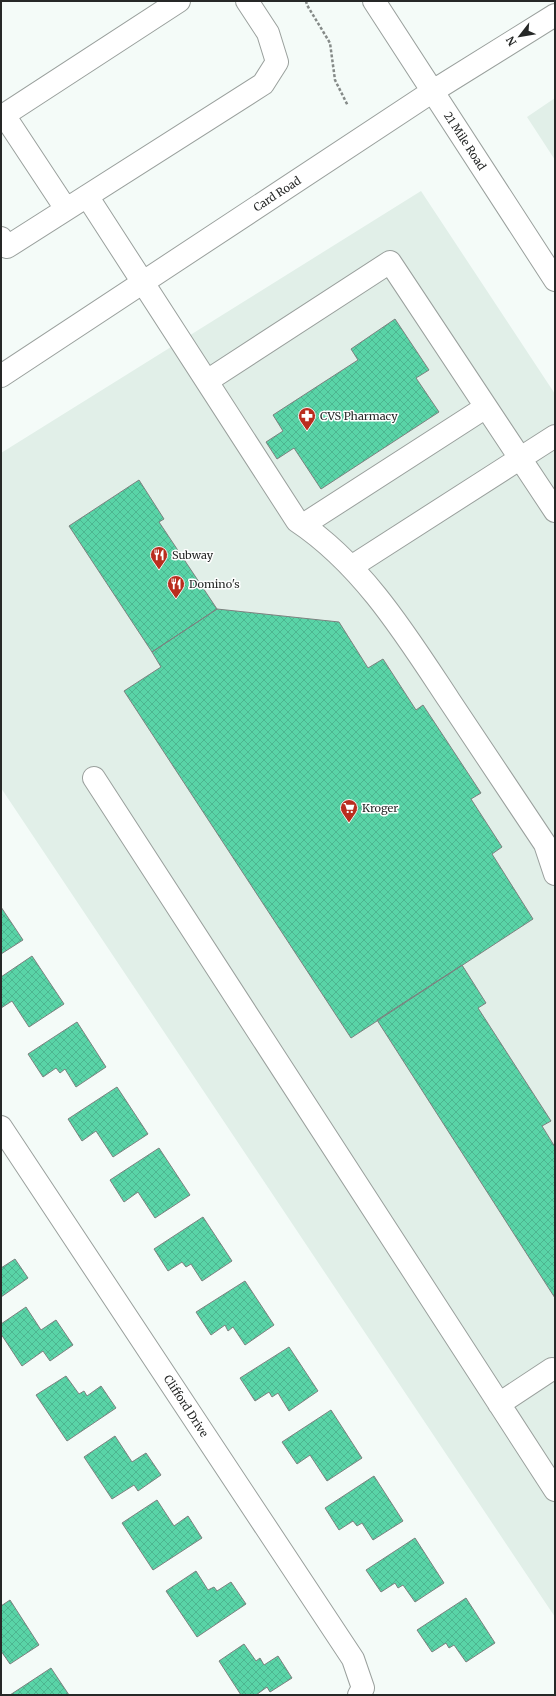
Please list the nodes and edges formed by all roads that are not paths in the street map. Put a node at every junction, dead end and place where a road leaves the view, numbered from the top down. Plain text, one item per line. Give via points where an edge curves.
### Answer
1 (179, 1) edge
2 (247, 1) edge
3 (374, 1) edge
4 (555, 15) edge
5 (433, 91) junction
6 (2, 116) edge
7 (87, 196) junction
8 (66, 209) junction
9 (1, 238) edge
10 (555, 280) edge
11 (143, 282) junction
12 (1, 376) edge
13 (207, 381) junction
14 (486, 407) junction
15 (555, 436) edge
16 (520, 459) junction
17 (555, 511) edge
18 (303, 525) junction
19 (351, 567) junction
20 (94, 778) dead end
21 (555, 874) edge
22 (1, 1127) edge
23 (552, 1369) dead end
24 (499, 1404) junction
25 (555, 1490) edge
26 (361, 1692) edge

1 - 6 street
2 - 7 street via 268,34 277,62 263,84
3 - 5 street, 21 Mile Road
4 - 5 street, Card Road
5 - 10 street, 21 Mile Road
5 - 11 street, Card Road
6 - 8 street
7 - 8 street
7 - 11 street
8 - 9 street via 7,247
11 - 12 street, Card Road
11 - 13 street
13 - 14 street via 390,262
13 - 18 street via 297,520
14 - 16 street
14 - 18 street
15 - 16 street
16 - 17 street
16 - 19 street
18 - 19 street via 319,536
19 - 21 street via 401,626 545,844
20 - 24 street
22 - 26 street, Clifford Drive via 353,1659
23 - 24 street
24 - 25 street

